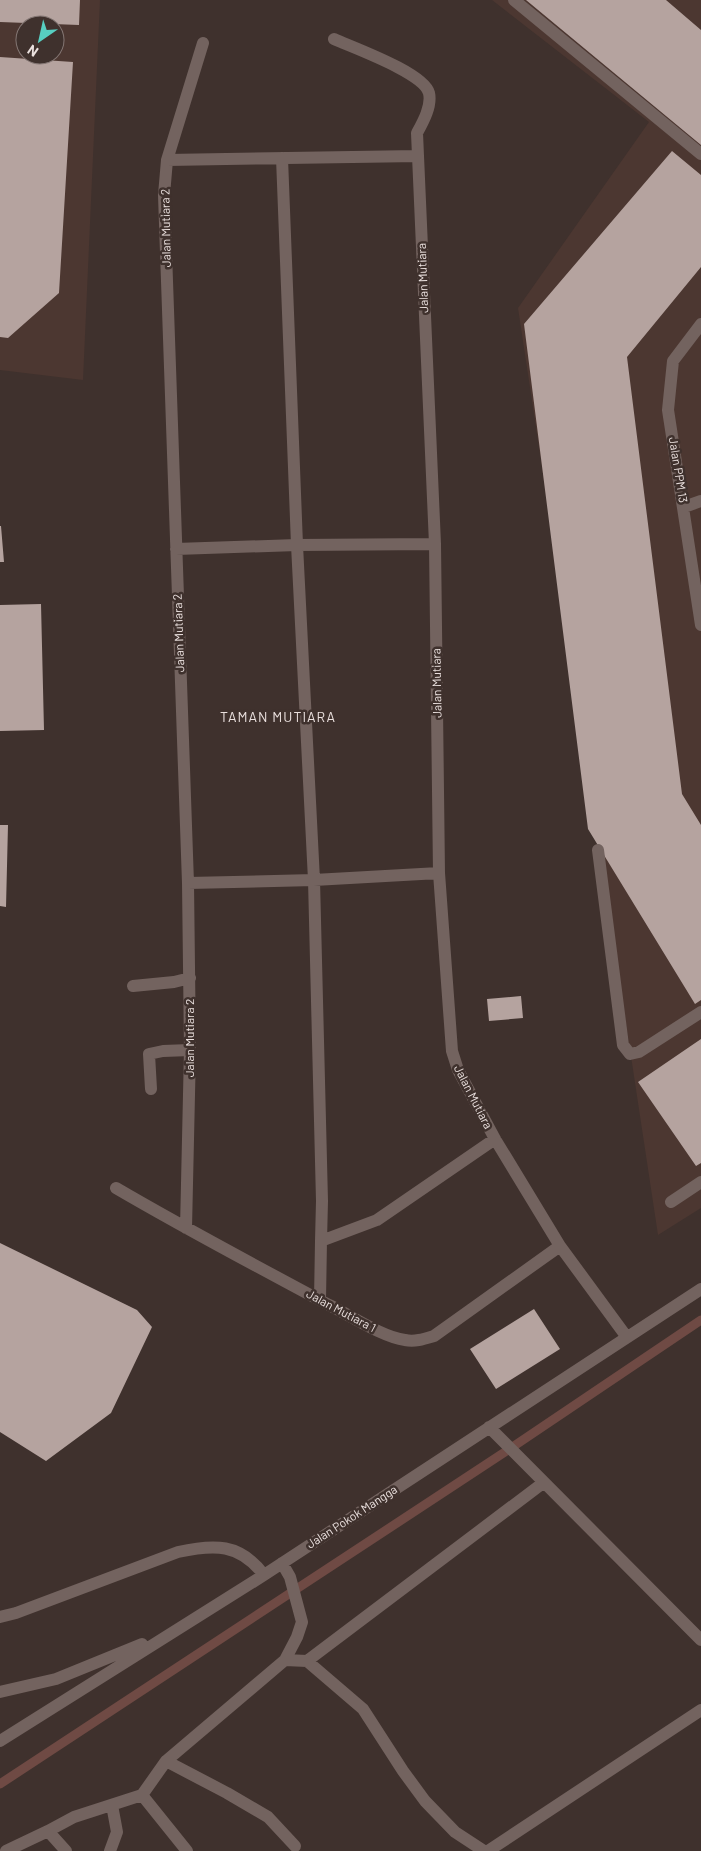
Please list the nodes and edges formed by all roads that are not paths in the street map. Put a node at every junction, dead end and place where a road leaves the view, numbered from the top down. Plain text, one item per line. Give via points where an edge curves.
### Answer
1 (514, 0) edge
2 (334, 38) dead end
3 (204, 43) dead end
4 (701, 154) edge
5 (418, 156) junction
6 (282, 158) junction
7 (167, 160) junction
8 (701, 324) edge
9 (701, 501) edge
10 (684, 506) junction
11 (435, 544) junction
12 (298, 545) junction
13 (176, 549) junction
14 (701, 625) edge
15 (598, 850) dead end
16 (440, 874) junction
17 (314, 880) junction
18 (188, 883) junction
19 (190, 978) junction
20 (133, 986) dead end
21 (701, 1012) edge
22 (190, 1050) junction
23 (151, 1089) dead end
24 (495, 1139) junction
25 (701, 1182) edge
26 (116, 1188) dead end
27 (671, 1202) dead end
28 (186, 1228) junction
29 (321, 1242) junction
30 (560, 1246) junction
31 (701, 1289) edge
32 (320, 1300) junction
33 (626, 1336) junction
34 (489, 1427) junction
35 (543, 1483) junction
36 (282, 1563) junction
37 (264, 1576) junction
38 (0, 1617) edge
39 (172, 1632) junction
40 (701, 1640) edge
41 (285, 1660) junction
42 (307, 1661) junction
43 (0, 1692) edge
44 (701, 1710) edge
45 (0, 1741) edge
46 (166, 1761) junction
47 (142, 1795) junction
48 (112, 1805) junction
49 (48, 1832) junction
50 (295, 1846) dead end
51 (6, 1851) edge
52 (66, 1851) edge
53 (110, 1851) edge
54 (187, 1851) edge
55 (484, 1851) edge
56 (488, 1851) edge

1 - 4 street
2 - 5 street, Jalan Mutiara via 423,82 429,94 427,112 417,134
3 - 7 street, Jalan Mutiara 2
5 - 6 street
5 - 11 street, Jalan Mutiara
6 - 7 street
6 - 12 street
7 - 13 street, Jalan Mutiara 2 via 164,195
8 - 10 street, Jalan PPM 13 via 673,361 668,410
9 - 10 street
10 - 14 street, Jalan PPM 13
11 - 12 street
11 - 16 street, Jalan Mutiara
12 - 13 street
12 - 17 street
13 - 18 street, Jalan Mutiara 2
15 - 21 street via 623,1045 627,1052 639,1052
16 - 17 street
16 - 24 street, Jalan Mutiara via 452,1051 458,1070
17 - 18 street
17 - 29 street
18 - 19 street, Jalan Mutiara 2
19 - 20 street
19 - 22 street, Jalan Mutiara 2
22 - 23 street via 149,1054
22 - 28 street, Jalan Mutiara 2
24 - 29 street via 378,1220
24 - 30 street, Jalan Mutiara
25 - 27 street
26 - 28 street, Jalan Mutiara 1
28 - 32 street, Jalan Mutiara 1
29 - 32 street
30 - 32 street, Jalan Mutiara 1 via 434,1336 419,1340 404,1340 386,1334
30 - 33 street, Jalan Mutiara
31 - 33 street, Jalan Pokok Mangga
33 - 34 street, Jalan Pokok Mangga
34 - 35 street
34 - 36 street, Jalan Pokok Mangga
35 - 40 street
35 - 42 street
36 - 37 street, Jalan Pokok Mangga
36 - 41 street via 290,1577 302,1622
37 - 38 street via 255,1562 236,1551 220,1547 197,1548 178,1552
37 - 39 street, Jalan Pokok Mangga
39 - 43 street via 56,1679
39 - 45 street, Jalan Pokok Mangga
41 - 42 street
41 - 46 street
42 - 55 street via 363,1709 425,1800 455,1832
44 - 56 street
46 - 47 street
46 - 50 street via 268,1817
47 - 48 street
47 - 54 street
48 - 49 street via 74,1817
48 - 53 street via 117,1832
49 - 51 street
49 - 52 street

